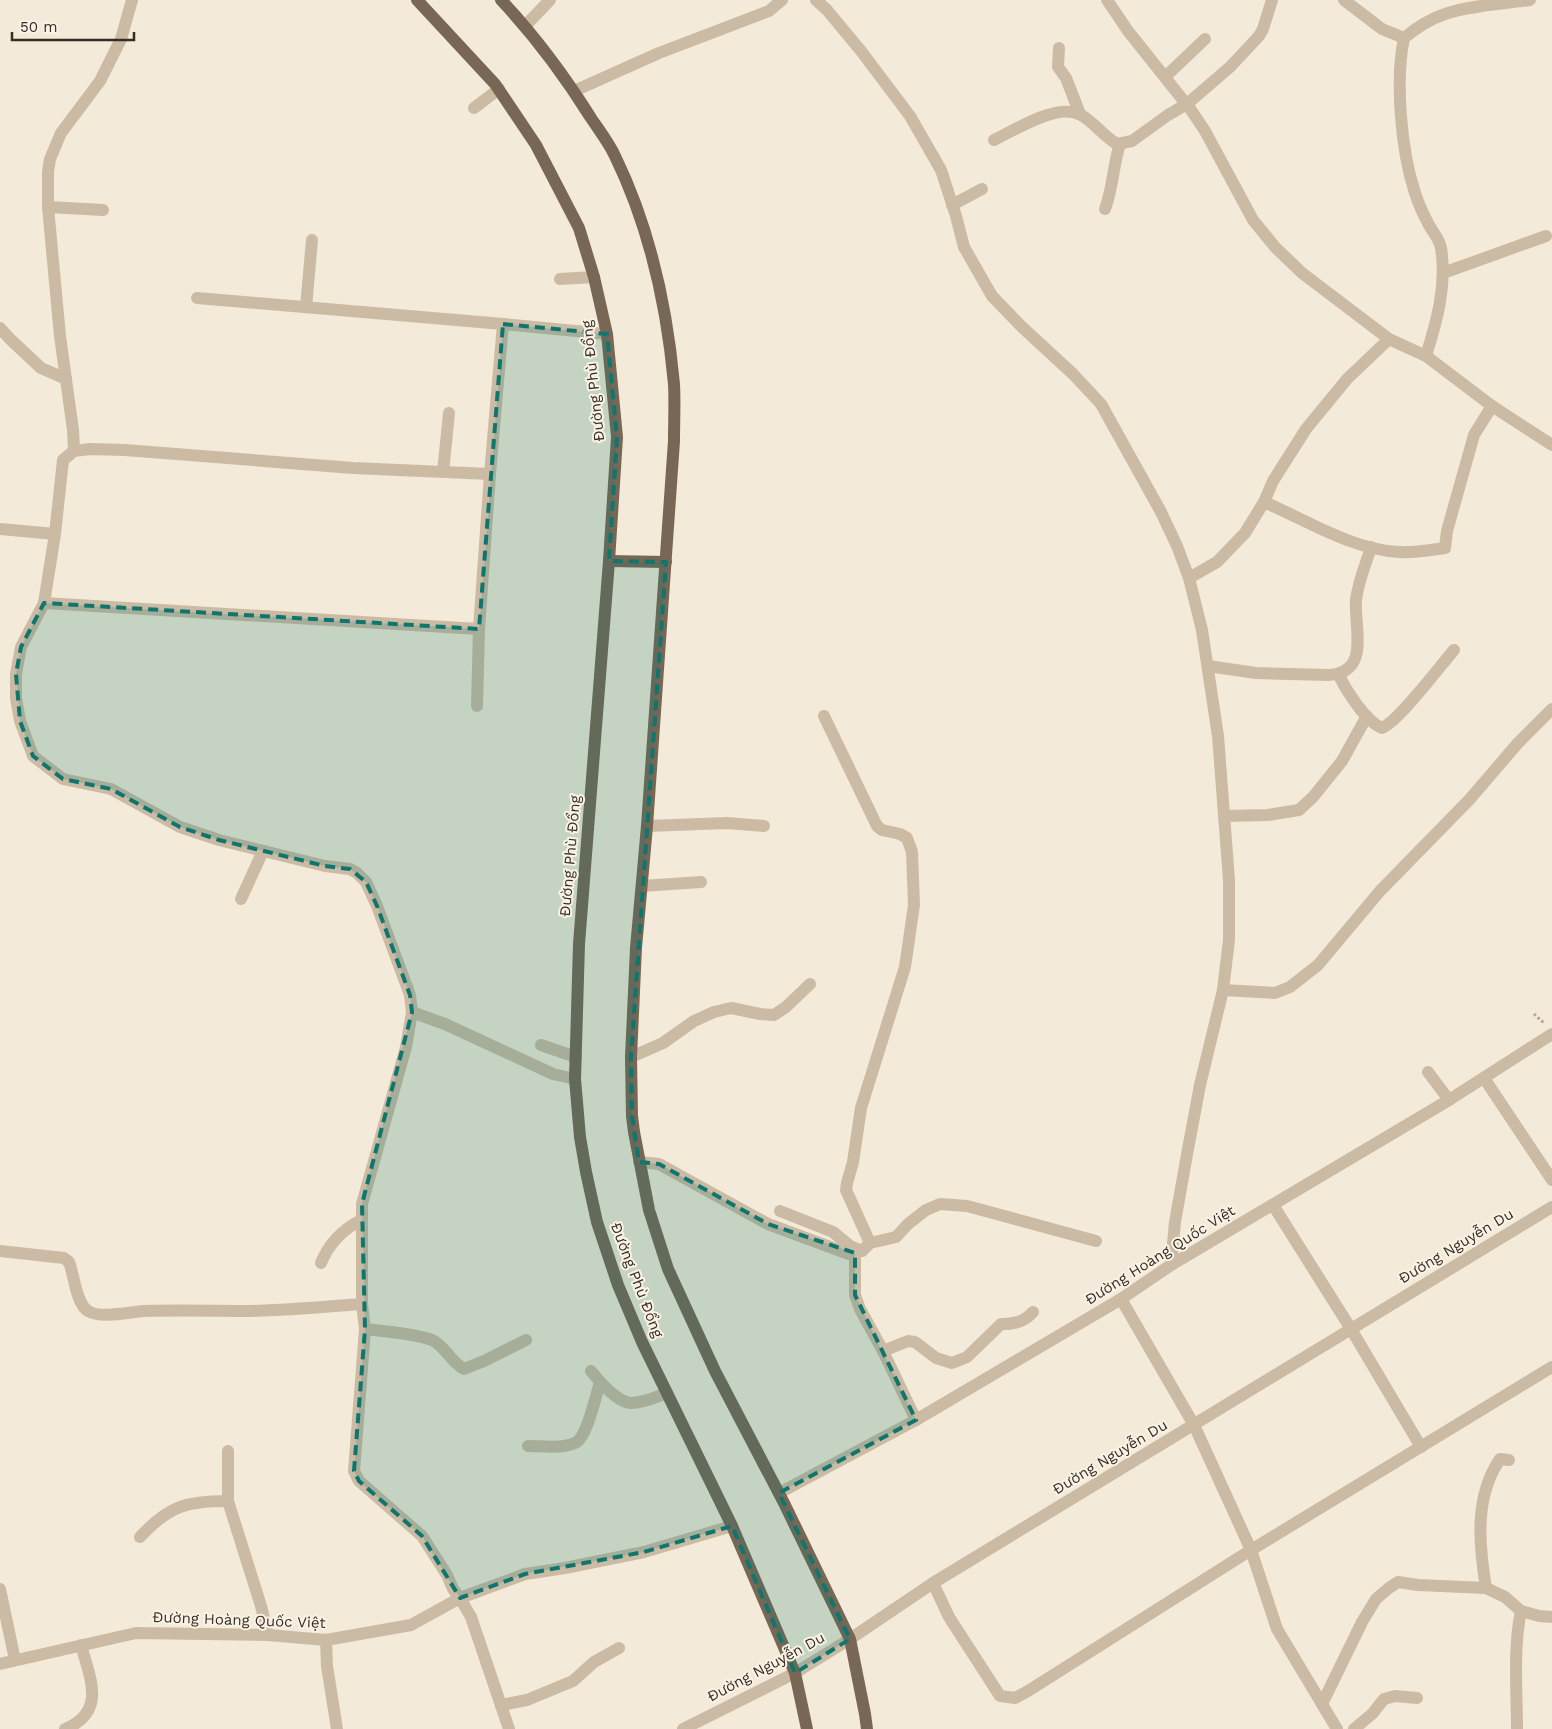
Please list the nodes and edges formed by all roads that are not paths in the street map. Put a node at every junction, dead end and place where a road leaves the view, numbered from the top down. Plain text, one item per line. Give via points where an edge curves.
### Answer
1 (132, 0) edge
2 (417, 0) edge
3 (501, 0) edge
4 (550, 0) edge
5 (782, 0) edge
6 (816, 0) edge
7 (1107, 0) edge
8 (1272, 0) edge
9 (1344, 0) edge
10 (1530, 0) edge
11 (525, 26) junction
12 (1404, 38) junction
13 (1205, 39) dead end
14 (1059, 48) dead end
15 (1165, 77) junction
16 (499, 89) junction
17 (574, 91) junction
18 (1186, 104) junction
19 (474, 108) dead end
20 (1080, 114) junction
21 (994, 140) dead end
22 (1120, 144) junction
23 (982, 189) dead end
24 (952, 205) junction
25 (48, 206) junction
26 (1105, 209) dead end
27 (103, 210) dead end
28 (1546, 236) dead end
29 (312, 240) dead end
30 (1443, 273) junction
31 (594, 277) junction
32 (560, 279) dead end
33 (197, 298) dead end
34 (306, 307) junction
35 (503, 324) junction
36 (0, 328) edge
37 (607, 334) junction
38 (1389, 339) junction
39 (1426, 356) junction
40 (66, 378) junction
41 (1492, 406) junction
42 (449, 413) dead end
43 (1552, 445) edge
44 (74, 451) junction
45 (443, 472) junction
46 (490, 474) junction
47 (1264, 502) junction
48 (0, 529) edge
49 (55, 534) junction
50 (1371, 547) junction
51 (609, 561) junction
52 (666, 562) junction
53 (1189, 578) junction
54 (44, 603) junction
55 (479, 629) junction
56 (1454, 650) dead end
57 (1208, 666) junction
58 (1338, 674) junction
59 (476, 706) dead end
60 (1552, 709) edge
61 (824, 716) dead end
62 (1367, 716) junction
63 (1224, 816) junction
64 (647, 826) junction
65 (764, 826) dead end
66 (264, 850) junction
67 (701, 882) dead end
68 (642, 886) junction
69 (241, 899) dead end
70 (810, 984) dead end
71 (1223, 990) junction
72 (412, 1012) junction
73 (1552, 1034) edge
74 (541, 1045) dead end
75 (576, 1057) junction
76 (631, 1057) junction
77 (1428, 1072) dead end
78 (1484, 1078) junction
79 (575, 1079) junction
80 (1448, 1100) junction
81 (639, 1162) junction
82 (1552, 1180) edge
83 (1274, 1205) junction
84 (1552, 1207) edge
85 (780, 1211) dead end
86 (361, 1220) junction
87 (1096, 1241) dead end
88 (863, 1249) junction
89 (0, 1250) edge
90 (321, 1263) dead end
91 (1171, 1265) junction
92 (1121, 1300) junction
93 (362, 1304) junction
94 (1034, 1312) dead end
95 (365, 1329) junction
96 (1352, 1329) junction
97 (526, 1340) dead end
98 (883, 1351) junction
99 (1552, 1367) edge
100 (591, 1371) dead end
101 (600, 1382) junction
102 (667, 1393) junction
103 (916, 1420) junction
104 (1194, 1425) junction
105 (528, 1446) dead end
106 (1421, 1447) junction
107 (228, 1452) dead end
108 (1509, 1460) dead end
109 (779, 1493) junction
110 (228, 1502) junction
111 (732, 1526) junction
112 (140, 1537) dead end
113 (1251, 1550) junction
114 (933, 1583) junction
115 (1486, 1588) junction
116 (0, 1589) edge
117 (460, 1598) junction
118 (1520, 1611) junction
119 (1552, 1617) edge
120 (268, 1634) junction
121 (850, 1639) junction
122 (326, 1640) junction
123 (81, 1645) junction
124 (619, 1648) dead end
125 (15, 1660) junction
126 (0, 1664) edge
127 (795, 1673) junction
128 (1417, 1698) dead end
129 (1322, 1704) junction
130 (501, 1705) junction
131 (65, 1729) edge
132 (337, 1729) edge
133 (509, 1729) edge
134 (683, 1729) edge
135 (807, 1729) edge
136 (866, 1729) edge
137 (1337, 1729) edge
138 (1354, 1729) edge
139 (1517, 1729) edge

1 - 25 street via 120,39 100,81 54,146 48,172
2 - 16 main road, Đường Phù Đổng
3 - 11 main road
4 - 11 street
5 - 17 street via 769,11 659,53
6 - 24 street via 861,51 910,116 940,170
7 - 15 street
8 - 18 street via 1259,36 1230,67
9 - 12 street via 1382,29
10 - 12 street via 1444,14
11 - 17 main road
12 - 30 street via 1400,71 1403,139 1415,192 1427,222 1439,239
13 - 15 street
14 - 20 street via 1058,67
15 - 18 street
16 - 19 street
16 - 31 main road, Đường Phù Đổng via 536,145 563,196 579,228
17 - 52 main road via 615,155 640,216 668,334 674,386 674,441
18 - 22 street via 1132,140
18 - 38 street via 1205,131 1263,234 1302,273
20 - 21 street via 1068,111 1050,114
20 - 22 street via 1108,139
22 - 26 street
23 - 24 street
24 - 53 street via 964,247 992,296 1101,404 1161,512
25 - 27 street
25 - 40 street
28 - 30 street
29 - 34 street
30 - 39 street via 1442,296
31 - 32 street
31 - 37 main road, Đường Phù Đổng
33 - 34 street
34 - 35 street
35 - 37 street
35 - 46 street
36 - 40 street via 42,368
37 - 51 main road, Đường Phù Đổng via 617,437
38 - 39 street
38 - 47 street via 1347,378 1306,429 1273,480
39 - 41 street
40 - 44 street
41 - 43 street
41 - 50 street via 1474,435 1447,530 1445,548 1399,552
42 - 45 street
44 - 45 street via 125,450
44 - 49 street via 63,460
45 - 46 street
46 - 55 street
47 - 50 street via 1340,538
47 - 53 street via 1245,533 1217,562
48 - 49 street
49 - 54 street
50 - 58 street via 1356,598 1357,655 1350,667
51 - 52 main road
51 - 75 main road, Đường Phù Đổng via 579,944
52 - 64 main road
53 - 57 street
54 - 55 street
54 - 66 street via 21,647 16,674 20,721 33,756 63,779 111,789 180,827
55 - 59 street
56 - 62 street via 1387,726 1380,727
57 - 58 street via 1256,673
57 - 63 street via 1218,736
58 - 62 street via 1345,689
60 - 71 street via 1380,891 1318,965 1290,987 1275,993
61 - 88 street via 877,826 906,838 912,852 914,905 905,967 861,1108 846,1190
62 - 63 street via 1342,761 1298,810 1268,815
63 - 71 street via 1229,940
64 - 65 street via 727,823
64 - 68 main road
66 - 69 street
66 - 72 street via 350,869 366,882 399,962
67 - 68 street
68 - 76 main road
70 - 76 street via 774,1015 732,1008 714,1012
71 - 91 street via 1200,1085 1175,1222
72 - 79 street via 553,1074
72 - 86 street via 406,1047 369,1175
73 - 78 street, Đường Hoàng Quốc Việt
74 - 75 street
75 - 79 main road, Đường Phù Đổng
76 - 81 main road via 632,1116
77 - 80 street
78 - 80 street, Đường Hoàng Quốc Việt
78 - 82 street
79 - 102 main road, Đường Phù Đổng via 580,1137 597,1222 618,1285
80 - 83 street, Đường Hoàng Quốc Việt
81 - 88 street via 659,1164 768,1224 848,1254
81 - 109 main road via 649,1210 668,1269
83 - 91 street, Đường Hoàng Quốc Việt
83 - 96 street
84 - 96 street, Đường Nguyễn Du
85 - 88 street via 833,1232 850,1246
86 - 90 street via 345,1229 326,1250
86 - 93 street
87 - 88 street via 967,1206 940,1204 926,1210 896,1237
88 - 98 street via 855,1295
89 - 93 street via 64,1258 69,1262 82,1305 94,1314
91 - 92 street, Đường Hoàng Quốc Việt
92 - 103 street, Đường Hoàng Quốc Việt
92 - 104 street
93 - 95 street
94 - 98 street via 1014,1324 1001,1324 967,1356 952,1363 936,1358 915,1342 908,1341
95 - 97 street via 433,1341 464,1369
95 - 117 street via 354,1472 359,1481 422,1536
96 - 104 street, Đường Nguyễn Du
96 - 106 street
98 - 103 street
99 - 106 street
100 - 101 street
101 - 102 street via 629,1404
101 - 105 street via 579,1441 558,1447
102 - 111 main road, Đường Phù Đổng
103 - 109 street, Đường Hoàng Quốc Việt
104 - 113 street
104 - 114 street, Đường Nguyễn Du
106 - 113 street
107 - 110 street
108 - 115 street via 1500,1459 1491,1473 1482,1508 1480,1537
109 - 121 main road
110 - 112 street via 201,1501 182,1506 156,1520
110 - 120 street
111 - 117 street, Đường Hoàng Quốc Việt via 644,1552 525,1574
111 - 127 main road, Đường Phù Đổng
113 - 114 street via 1015,1698 1000,1696 949,1617
113 - 129 street via 1277,1629
114 - 121 street, Đường Nguyễn Du
115 - 118 street via 1505,1597
115 - 129 street via 1398,1582 1389,1588 1376,1599 1362,1622
116 - 125 street
117 - 122 street, Đường Hoàng Quốc Việt via 411,1625
117 - 130 street via 472,1617
118 - 119 street
118 - 139 street via 1516,1669
120 - 122 street, Đường Hoàng Quốc Việt
120 - 123 street, Đường Hoàng Quốc Việt via 136,1633
121 - 127 street, Đường Nguyễn Du
121 - 136 main road
122 - 132 street
123 - 125 street, Đường Hoàng Quốc Việt
123 - 131 street via 93,1694 91,1705 83,1718
124 - 130 street via 594,1662 573,1681 527,1700
125 - 126 street, Đường Hoàng Quốc Việt
127 - 134 street, Đường Nguyễn Du
127 - 135 main road, Đường Phù Đổng
128 - 138 street via 1395,1696 1384,1700
129 - 137 street
130 - 133 street

